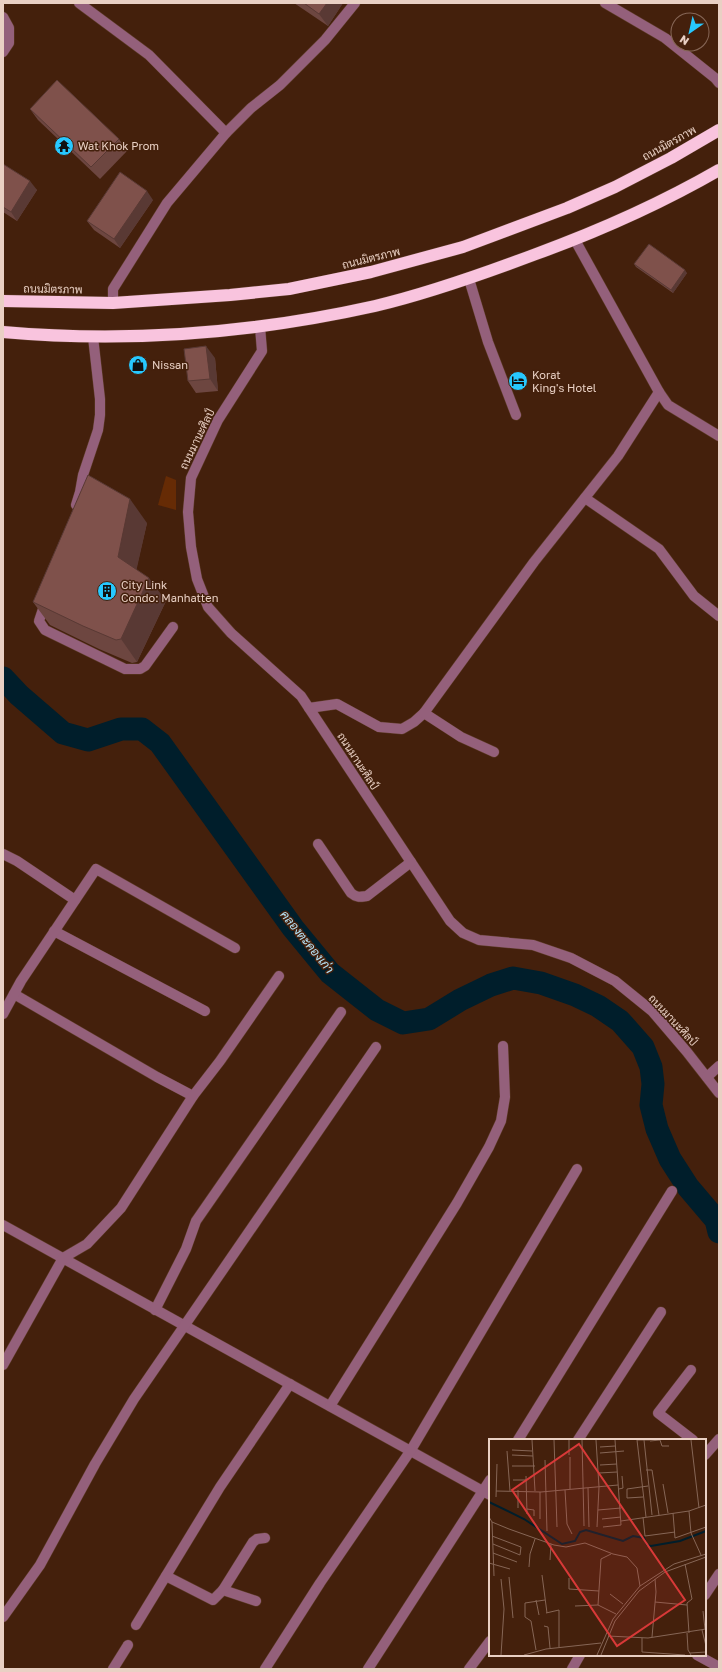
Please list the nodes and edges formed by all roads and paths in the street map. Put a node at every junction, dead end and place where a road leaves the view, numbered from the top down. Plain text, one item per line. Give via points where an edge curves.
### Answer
1 (79, 3) edge
2 (355, 3) edge
3 (605, 3) edge
4 (3, 17) edge
5 (3, 52) edge
6 (719, 83) edge
7 (719, 130) edge
8 (226, 133) junction
9 (719, 170) edge
10 (575, 240) junction
11 (470, 279) junction
12 (3, 301) edge
13 (113, 303) junction
14 (260, 327) junction
15 (3, 332) edge
16 (93, 337) junction
17 (659, 392) junction
18 (516, 415) dead end
19 (719, 436) edge
20 (585, 498) junction
21 (73, 514) edge
22 (49, 589) edge
23 (719, 616) edge
24 (173, 627) dead end
25 (309, 708) junction
26 (424, 714) junction
27 (494, 752) dead end
28 (318, 844) dead end
29 (3, 854) edge
30 (411, 862) junction
31 (74, 900) junction
32 (54, 931) junction
33 (235, 948) dead end
34 (279, 976) dead end
35 (14, 994) junction
36 (205, 1011) dead end
37 (341, 1012) dead end
38 (3, 1014) edge
39 (503, 1046) dead end
40 (376, 1047) dead end
41 (719, 1066) edge
42 (707, 1077) junction
43 (719, 1093) edge
44 (193, 1096) junction
45 (577, 1169) dead end
46 (672, 1191) dead end
47 (3, 1225) edge
48 (63, 1258) junction
49 (156, 1310) junction
50 (661, 1312) dead end
51 (184, 1325) junction
52 (3, 1365) edge
53 (691, 1370) dead end
54 (290, 1384) junction
55 (330, 1406) junction
56 (519, 1439) edge
57 (579, 1439) edge
58 (692, 1439) edge
59 (719, 1439) edge
60 (411, 1450) junction
61 (706, 1452) edge
62 (489, 1483) edge
63 (486, 1493) edge
64 (265, 1538) dead end
65 (719, 1574) edge
66 (166, 1576) junction
67 (223, 1590) junction
68 (706, 1594) edge
69 (256, 1601) dead end
70 (3, 1618) edge
71 (136, 1625) dead end
72 (489, 1642) edge
73 (128, 1645) dead end
74 (579, 1656) edge
75 (698, 1656) edge
76 (706, 1665) edge
77 (719, 1667) edge
78 (114, 1669) edge
79 (265, 1669) edge
80 (368, 1669) edge
81 (469, 1669) edge
82 (572, 1669) edge

1 - 8 street via 149,54
2 - 8 street via 325,40
3 - 6 street via 665,38
4 - 5 street via 9,28 10,43
7 - 13 highway, ถนนมิตรภาพ via 664,161 567,208 456,249 371,272 289,289
8 - 13 street via 167,203 113,289
9 - 10 highway via 624,220
10 - 11 highway
10 - 17 street
11 - 14 highway via 376,306
11 - 18 street via 488,342
12 - 13 highway, ถนนมิตรภาพ
14 - 16 highway
14 - 25 street, ถนนมานะศิลป์ via 262,351 218,420 191,478 188,512 191,547 197,579 208,607 232,633 301,696
15 - 16 highway
16 - 21 street via 100,415 98,430
17 - 19 street via 668,405
17 - 20 street via 618,456
20 - 23 street via 659,549 694,596
20 - 26 street via 534,562
22 - 24 street via 39,621 45,630 125,669 140,669 145,666
25 - 26 street via 336,704 379,727 402,729
25 - 30 street, ถนนมานะศิลป์
26 - 27 street via 461,737
28 - 30 street via 355,897 360,898
29 - 31 street
30 - 42 street, ถนนมานะศิลป์ via 450,921 464,933 479,940 533,945 571,958 615,981 652,1011
31 - 32 street
31 - 33 street via 96,869
32 - 35 street
32 - 36 street
34 - 44 street
35 - 38 street
35 - 44 street
37 - 49 street via 196,1221 186,1249
39 - 55 street via 505,1097 501,1121 489,1147 457,1203
40 - 51 street
41 - 42 street
42 - 43 street, ถนนมานะศิลป์
44 - 48 street via 121,1208 88,1244
45 - 60 street
46 - 56 street
47 - 48 street
48 - 49 street
48 - 52 street
49 - 51 street
50 - 57 street
51 - 54 street
51 - 70 street via 134,1399 94,1464 40,1565
53 - 58 street via 658,1413
54 - 55 street
54 - 66 street via 220,1487
55 - 60 street
59 - 61 street
60 - 63 street
60 - 79 street via 320,1582
62 - 63 street
63 - 80 street
64 - 67 street via 253,1542
65 - 68 street
66 - 67 street via 213,1600
66 - 71 street
67 - 69 street
72 - 81 street
73 - 78 street
74 - 82 street
75 - 76 street
76 - 77 street

